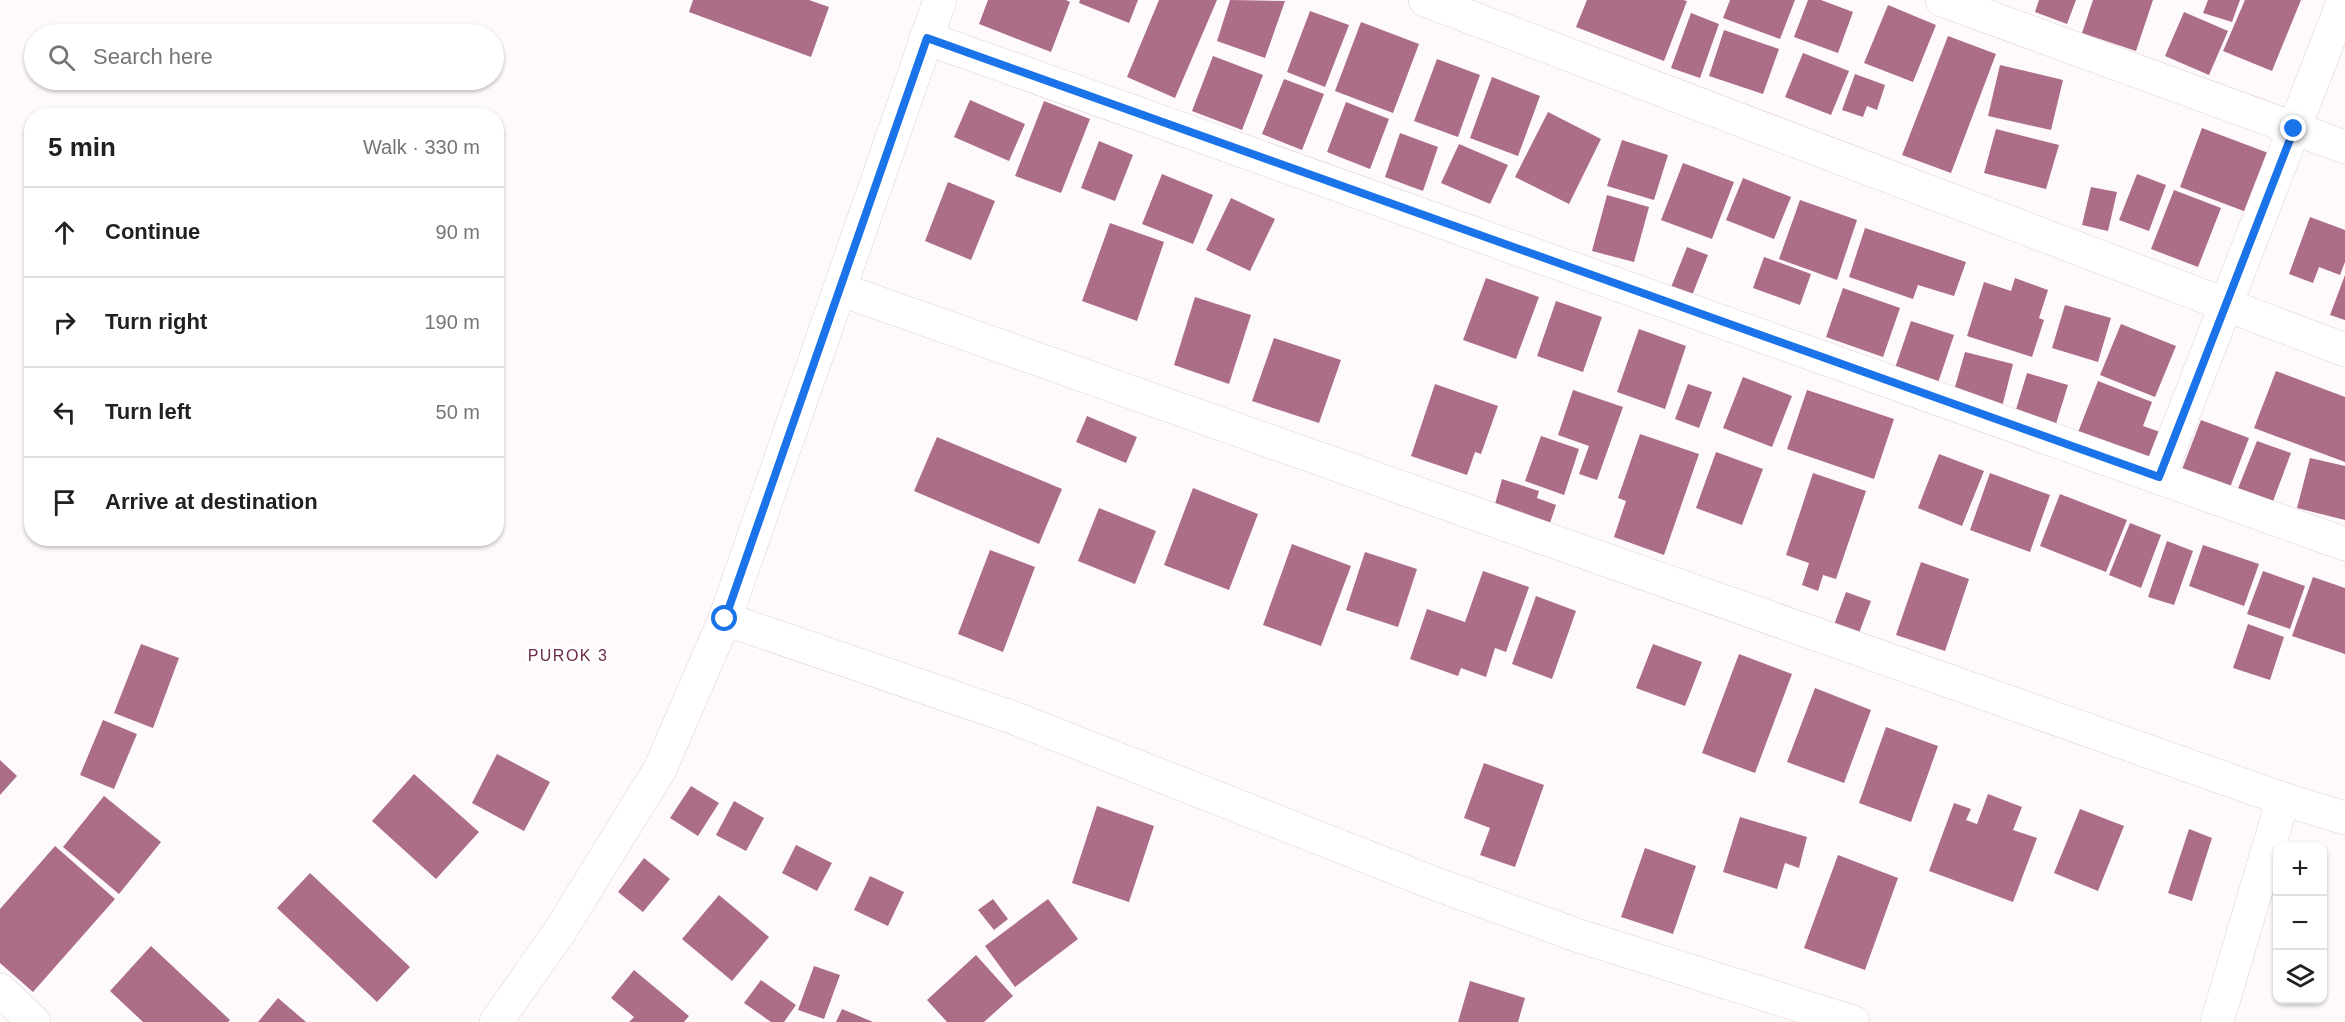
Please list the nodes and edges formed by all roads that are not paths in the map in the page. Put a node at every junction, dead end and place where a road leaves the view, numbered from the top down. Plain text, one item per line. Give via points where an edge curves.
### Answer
1 (940, 0) edge
2 (1425, 0) edge
3 (1942, 0) edge
4 (2344, 0) edge
5 (927, 38) junction
6 (2294, 129) junction
7 (2345, 147) edge
8 (839, 289) junction
9 (2225, 305) junction
10 (2345, 350) edge
11 (2159, 477) junction
12 (2345, 544) edge
13 (725, 619) junction
14 (2283, 799) junction
15 (2345, 818) edge
16 (0, 990) edge
17 (511, 1016) edge
18 (34, 1022) edge
19 (1853, 1022) edge
20 (2217, 1022) edge

1 - 5 street
2 - 9 street
3 - 6 street
4 - 6 street
5 - 8 street
5 - 11 street
6 - 7 street
6 - 9 street
8 - 13 street
8 - 14 street
9 - 10 street
9 - 11 street
11 - 12 street
13 - 17 street via 660,769
13 - 19 street via 1014,718 1579,936
14 - 15 street
14 - 20 street
16 - 18 street

